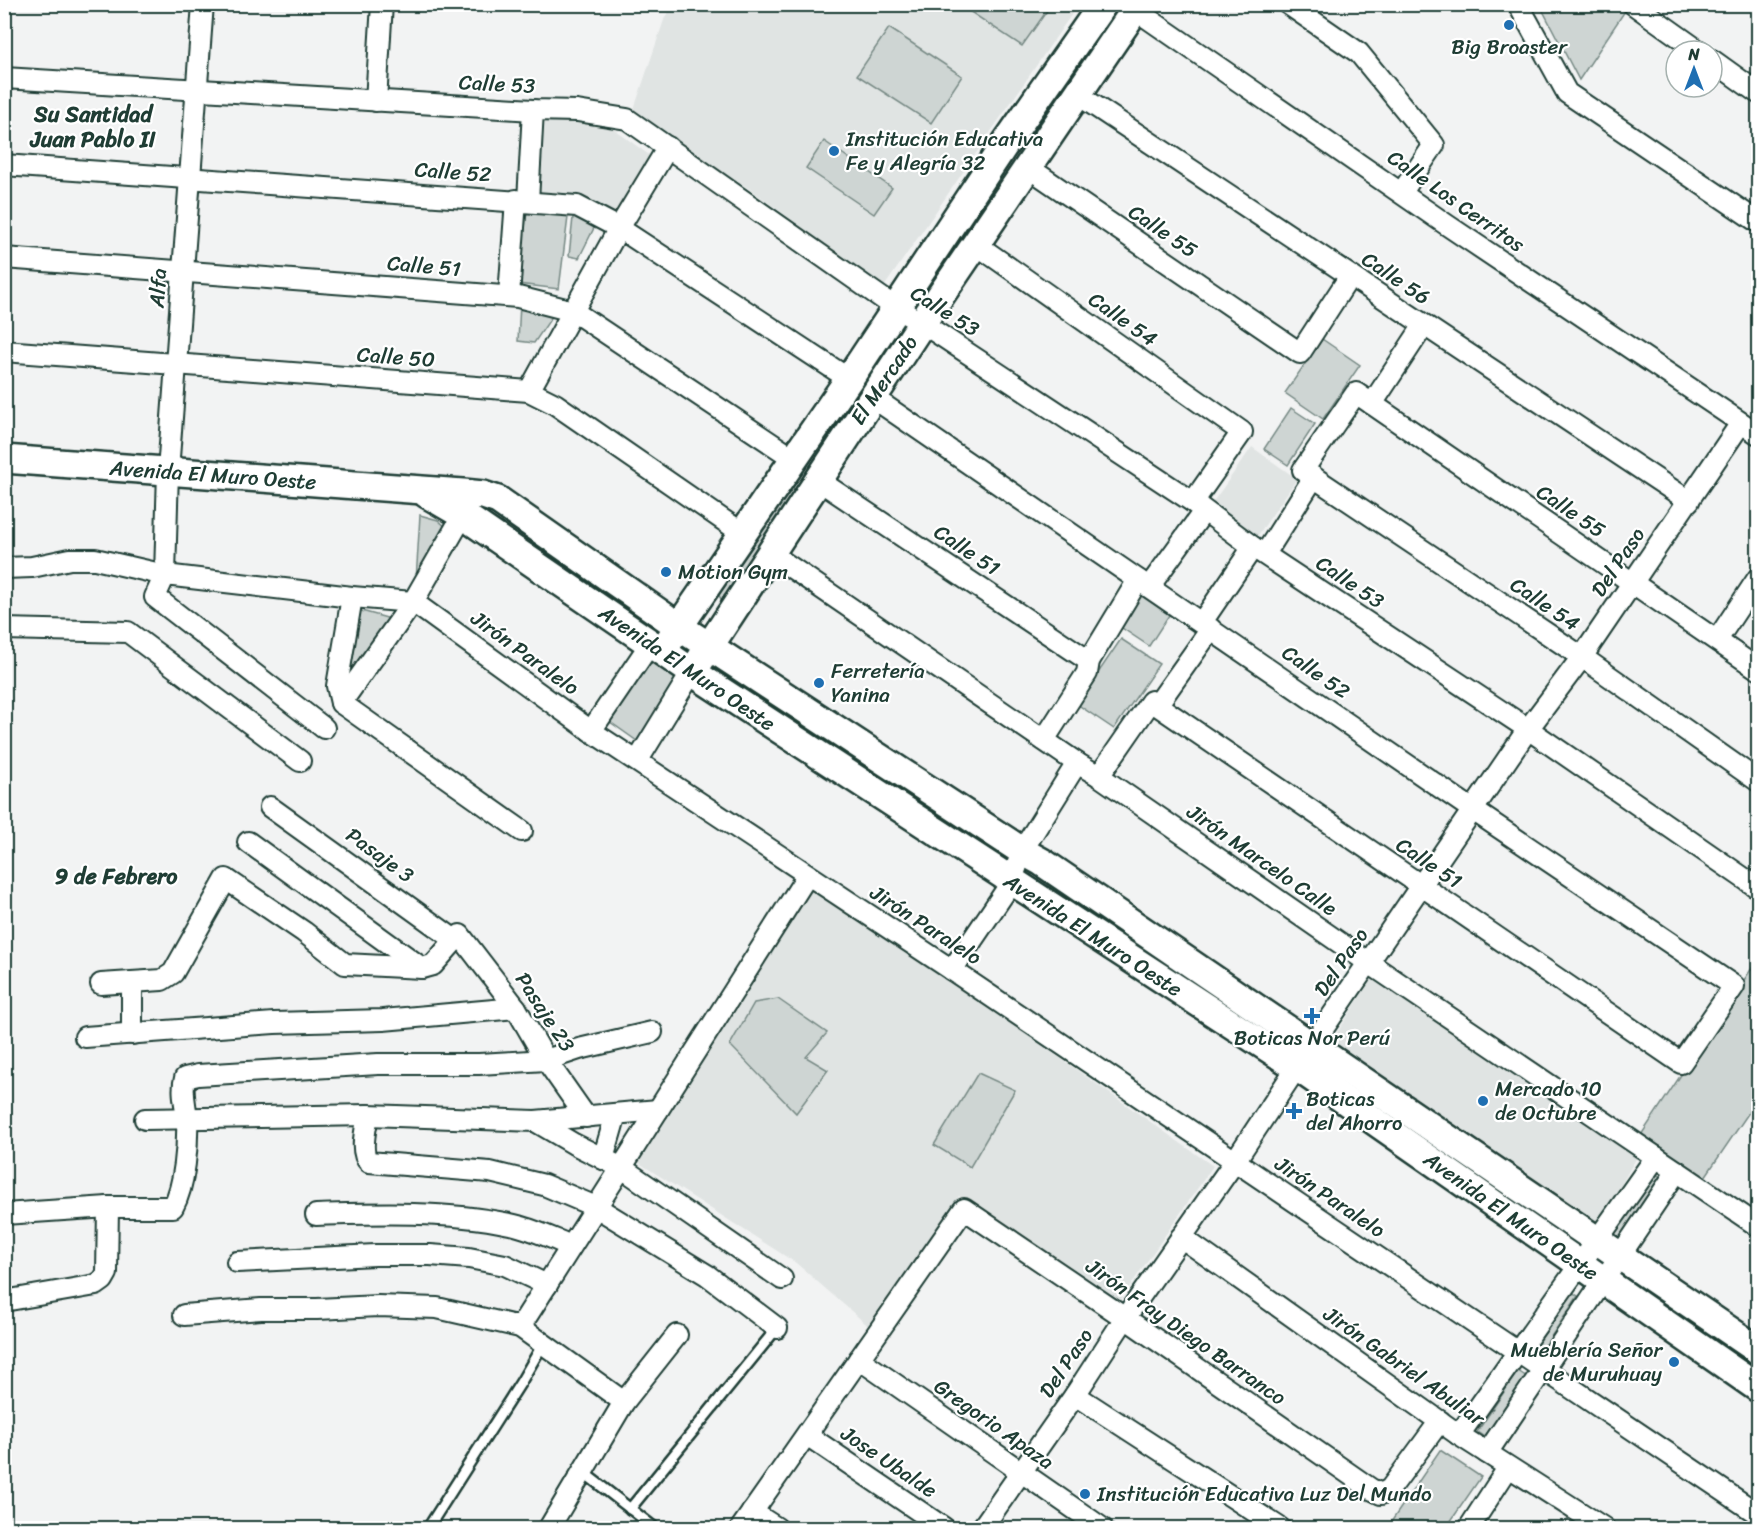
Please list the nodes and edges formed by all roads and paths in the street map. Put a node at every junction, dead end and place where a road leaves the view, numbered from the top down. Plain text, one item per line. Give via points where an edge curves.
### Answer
1 (203, 4) edge
2 (382, 4) edge
3 (1103, 4) edge
4 (1288, 4) edge
5 (1518, 4) edge
6 (1633, 4) edge
7 (1134, 6) edge
8 (1682, 39) edge
9 (1724, 69) edge
10 (4, 78) edge
11 (197, 90) junction
12 (1758, 93) edge
13 (1077, 94) junction
14 (376, 101) junction
15 (533, 111) junction
16 (668, 147) junction
17 (4, 165) edge
18 (1029, 168) junction
19 (191, 178) junction
20 (1402, 192) junction
21 (522, 201) junction
22 (1758, 222) edge
23 (619, 228) junction
24 (977, 245) junction
25 (4, 258) edge
26 (183, 270) junction
27 (1350, 276) junction
28 (509, 296) junction
29 (896, 309) junction
30 (573, 311) junction
31 (922, 323) junction
32 (1424, 325) junction
33 (4, 351) edge
34 (177, 364) junction
35 (849, 379) junction
36 (529, 391) junction
37 (872, 397) junction
38 (1364, 398) junction
39 (1741, 423) junction
40 (1758, 434) edge
41 (793, 458) junction
42 (4, 459) edge
43 (168, 471) junction
44 (1309, 474) junction
45 (818, 480) junction
46 (421, 491) junction
47 (1689, 501) junction
48 (1198, 507) junction
49 (463, 515) junction
50 (742, 533) junction
51 (1259, 550) junction
52 (770, 553) junction
53 (4, 568) edge
54 (165, 575) junction
55 (1634, 583) junction
56 (1144, 584) junction
57 (1756, 588) edge
58 (352, 597) junction
59 (413, 602) junction
60 (1206, 625) junction
61 (678, 626) junction
62 (4, 628) edge
63 (1717, 640) junction
64 (709, 647) junction
65 (656, 648) junction
66 (1582, 657) junction
67 (1089, 661) junction
68 (1758, 669) edge
69 (692, 672) junction
70 (341, 703) junction
71 (1154, 703) junction
72 (324, 728) dead end
73 (1528, 729) junction
74 (591, 731) junction
75 (1044, 740) junction
76 (300, 760) dead end
77 (638, 760) junction
78 (1077, 763) junction
79 (1099, 776) junction
80 (1758, 781) edge
81 (270, 807) dead end
82 (1473, 810) junction
83 (522, 831) dead end
84 (248, 842) dead end
85 (1022, 851) junction
86 (807, 876) junction
87 (1011, 883) junction
88 (1422, 887) junction
89 (1758, 888) edge
90 (457, 938) junction
91 (1369, 963) junction
92 (422, 968) junction
93 (952, 970) junction
94 (132, 983) junction
95 (101, 984) dead end
96 (516, 1008) junction
97 (652, 1032) dead end
98 (132, 1034) junction
99 (85, 1037) dead end
100 (1312, 1045) junction
101 (546, 1060) junction
102 (1682, 1063) joint
103 (1297, 1067) junction
104 (658, 1110) junction
105 (616, 1114) junction
106 (368, 1115) junction
107 (586, 1117) junction
108 (145, 1119) dead end
109 (187, 1119) junction
110 (536, 1121) junction
111 (1656, 1157) junction
112 (603, 1159) junction
113 (1235, 1161) junction
114 (622, 1168) junction
115 (1677, 1171) junction
116 (108, 1207) junction
117 (596, 1207) junction
118 (4, 1214) edge
119 (316, 1215) dead end
120 (1758, 1226) edge
121 (1181, 1237) junction
122 (1597, 1241) junction
123 (571, 1246) junction
124 (1620, 1257) junction
125 (237, 1262) dead end
126 (1580, 1265) junction
127 (782, 1279) dead end
128 (1604, 1281) junction
129 (547, 1285) junction
130 (4, 1301) edge
131 (184, 1315) dead end
132 (1125, 1318) junction
133 (520, 1327) junction
134 (777, 1328) joint
135 (677, 1335) dead end
136 (543, 1344) junction
137 (1758, 1350) edge
138 (1517, 1353) junction
139 (859, 1359) junction
140 (1543, 1370) junction
141 (1758, 1388) edge
142 (1074, 1395) junction
143 (624, 1402) junction
144 (1440, 1421) junction
145 (807, 1435) junction
146 (1459, 1435) junction
147 (1487, 1454) junction
148 (1508, 1468) junction
149 (583, 1472) junction
150 (1021, 1473) junction
151 (630, 1509) junction
152 (752, 1512) junction
153 (1758, 1514) edge
154 (428, 1528) edge
155 (549, 1528) edge
156 (655, 1528) edge
157 (741, 1528) edge
158 (777, 1528) edge
159 (944, 1528) edge
160 (982, 1528) edge
161 (1102, 1528) edge
162 (1280, 1528) edge
163 (1469, 1528) edge
164 (1604, 1528) edge

1 - 11 street, Alfa
2 - 14 street
3 - 29 main road, El Mercado
4 - 20 street via 1359,53 1434,145
5 - 22 street via 1567,93
6 - 8 street
7 - 13 main road, El Mercado
7 - 20 street, Calle Los Cerritos
9 - 12 street
10 - 11 street, Calle 53
11 - 14 street, Calle 53
11 - 19 street, Alfa
13 - 18 main road, El Mercado
13 - 27 street, Calle 56
14 - 15 street, Calle 53
15 - 16 street, Calle 53 via 577,111 627,119
15 - 21 street
16 - 23 street
16 - 29 street, Calle 53
17 - 19 street, Calle 52
18 - 24 main road, El Mercado
18 - 27 street, Calle 55 via 1300,353
19 - 21 street, Calle 52
19 - 26 street, Alfa
20 - 39 street, Calle Los Cerritos
21 - 23 street, Calle 52 via 577,206
21 - 28 street
23 - 30 street
23 - 35 street, Calle 52
24 - 31 main road, El Mercado
24 - 48 street, Calle 54 via 1242,432
25 - 26 street, Calle 51
26 - 28 street, Calle 51
26 - 34 street, Alfa
27 - 32 street, Calle 56
28 - 30 street, Calle 51
29 - 31 street, Calle 53
29 - 35 main road, El Mercado
30 - 36 street
30 - 41 street, Calle 51
31 - 37 main road, El Mercado
31 - 48 street, Calle 53
32 - 38 street
32 - 47 street, Calle 56
33 - 34 street, Calle 50
34 - 36 street, Calle 50
34 - 43 street, Alfa
35 - 41 main road, El Mercado
36 - 50 street, Calle 50 via 555,404
37 - 45 main road, El Mercado
37 - 56 street, Calle 52
38 - 44 street
38 - 55 street, Calle 55
39 - 40 street, Calle Los Cerritos
39 - 47 street, Del Paso
41 - 50 main road, El Mercado
42 - 43 main road, Avenida El Muro Oeste
43 - 46 main road, Avenida El Muro Oeste
43 - 54 street, Alfa
44 - 51 street
44 - 66 street, Calle 54
45 - 52 main road, El Mercado
45 - 67 street, Calle 51
46 - 49 main road, Avenida El Muro Oeste
46 - 61 main road, Avenida El Muro Oeste via 483,495 498,500
47 - 55 street, Del Paso
48 - 51 street, Calle 53
48 - 56 street
49 - 59 street
49 - 65 main road, Avenida El Muro Oeste
50 - 61 main road, El Mercado
51 - 60 street
51 - 73 street, Calle 53
52 - 64 main road, El Mercado
52 - 75 street, Jirón Marcelo Calle
53 - 54 street via 95,559
54 - 58 street
54 - 72 street, Alfa via 154,597
55 - 63 street, Calle 55
55 - 66 street, Del Paso
56 - 60 street, Calle 52
56 - 67 street
57 - 63 street
58 - 59 street
58 - 70 street via 337,686
59 - 70 street
59 - 74 street, Jirón Paralelo
60 - 71 street
60 - 82 street, Calle 52
61 - 64 main road, Avenida El Muro Oeste
61 - 65 main road, El Mercado
62 - 76 street via 128,632
63 - 68 street, Calle 55
64 - 69 main road, El Mercado
64 - 85 main road, Avenida El Muro Oeste
65 - 69 main road, Avenida El Muro Oeste
65 - 74 street
66 - 73 street, Del Paso
66 - 80 street, Calle 54
67 - 75 street via 1087,673
69 - 77 street, El Mercado
69 - 87 main road, Avenida El Muro Oeste
70 - 83 street
71 - 79 street
71 - 88 street, Calle 51
73 - 82 street, Del Paso
73 - 89 street, Calle 53
74 - 77 street, Jirón Paralelo
75 - 78 street, Jirón Marcelo Calle
77 - 86 street, Jirón Paralelo
78 - 79 street, Jirón Marcelo Calle
78 - 85 street
79 - 91 street, Jirón Marcelo Calle
81 - 90 street, Pasaje 3
82 - 88 street, Del Paso
82 - 102 street, Calle 52 via 1734,986
84 - 92 street
85 - 87 street
85 - 100 main road, Avenida El Muro Oeste
86 - 93 street, Jirón Paralelo
86 - 104 street
87 - 93 street
87 - 103 main road, Avenida El Muro Oeste
88 - 91 street, Del Paso
88 - 102 street, Calle 51
90 - 92 street via 433,965
90 - 96 street, Pasaje 23
91 - 100 street, Del Paso
91 - 111 street, Jirón Marcelo Calle
92 - 94 street via 345,964 226,879 173,973 162,980
93 - 113 street, Jirón Paralelo
94 - 95 street
94 - 98 street
96 - 98 street
96 - 101 street, Pasaje 23
97 - 101 street
98 - 99 street
100 - 103 street, Del Paso
100 - 122 main road, Avenida El Muro Oeste
101 - 107 street, Pasaje 23
101 - 109 street via 378,1064 198,1075 185,1078 182,1088
103 - 113 street, Del Paso
103 - 126 main road, Avenida El Muro Oeste
104 - 105 street
104 - 114 street
105 - 107 street
105 - 112 street
106 - 109 street
106 - 110 street
106 - 117 street via 364,1152 369,1162 490,1172 544,1185
107 - 110 street
108 - 109 street
109 - 116 street via 183,1169 173,1207
110 - 112 street
111 - 115 street, Jirón Marcelo Calle
111 - 122 street
112 - 114 street
113 - 121 street, Del Paso
113 - 138 street, Jirón Paralelo
114 - 117 street
114 - 127 street
115 - 120 street, Jirón Marcelo Calle
115 - 124 street
116 - 118 street
116 - 130 street via 107,1273 103,1280 96,1285
117 - 123 street
117 - 134 street via 707,1275
119 - 123 street via 380,1213 511,1224
121 - 132 street, Del Paso
121 - 144 street, Jirón Gabriel Abuliar
122 - 124 main road, Avenida El Muro Oeste
122 - 126 street
123 - 129 street
124 - 128 street
124 - 137 main road, Avenida El Muro Oeste
125 - 129 street via 430,1255 505,1265
126 - 128 main road, Avenida El Muro Oeste
126 - 138 street
128 - 140 street
128 - 141 main road, Avenida El Muro Oeste
129 - 133 street
131 - 133 street via 261,1309 437,1308
132 - 139 street, Jirón Fray Diego Barranco via 964,1209
132 - 142 street, Del Paso
132 - 144 street, Jirón Fray Diego Barranco via 1381,1494 1390,1489
133 - 136 street
134 - 151 lane
135 - 143 street
136 - 143 street
136 - 154 lane
138 - 140 street, Jirón Paralelo
138 - 146 street
139 - 145 street
139 - 150 street, Gregorio Apaza
140 - 147 street
140 - 153 street, Jirón Paralelo
142 - 150 street, Del Paso
142 - 162 street
143 - 149 street
144 - 146 street, Jirón Gabriel Abuliar
145 - 152 street
145 - 159 street, Jose Ubalde
146 - 147 street, Jirón Gabriel Abuliar
147 - 148 street, Jirón Gabriel Abuliar
148 - 163 street
148 - 164 street, Jirón Gabriel Abuliar
149 - 151 lane
149 - 155 street
150 - 160 street, Del Paso
150 - 161 street, Gregorio Apaza
151 - 156 lane
152 - 157 street
152 - 158 street

